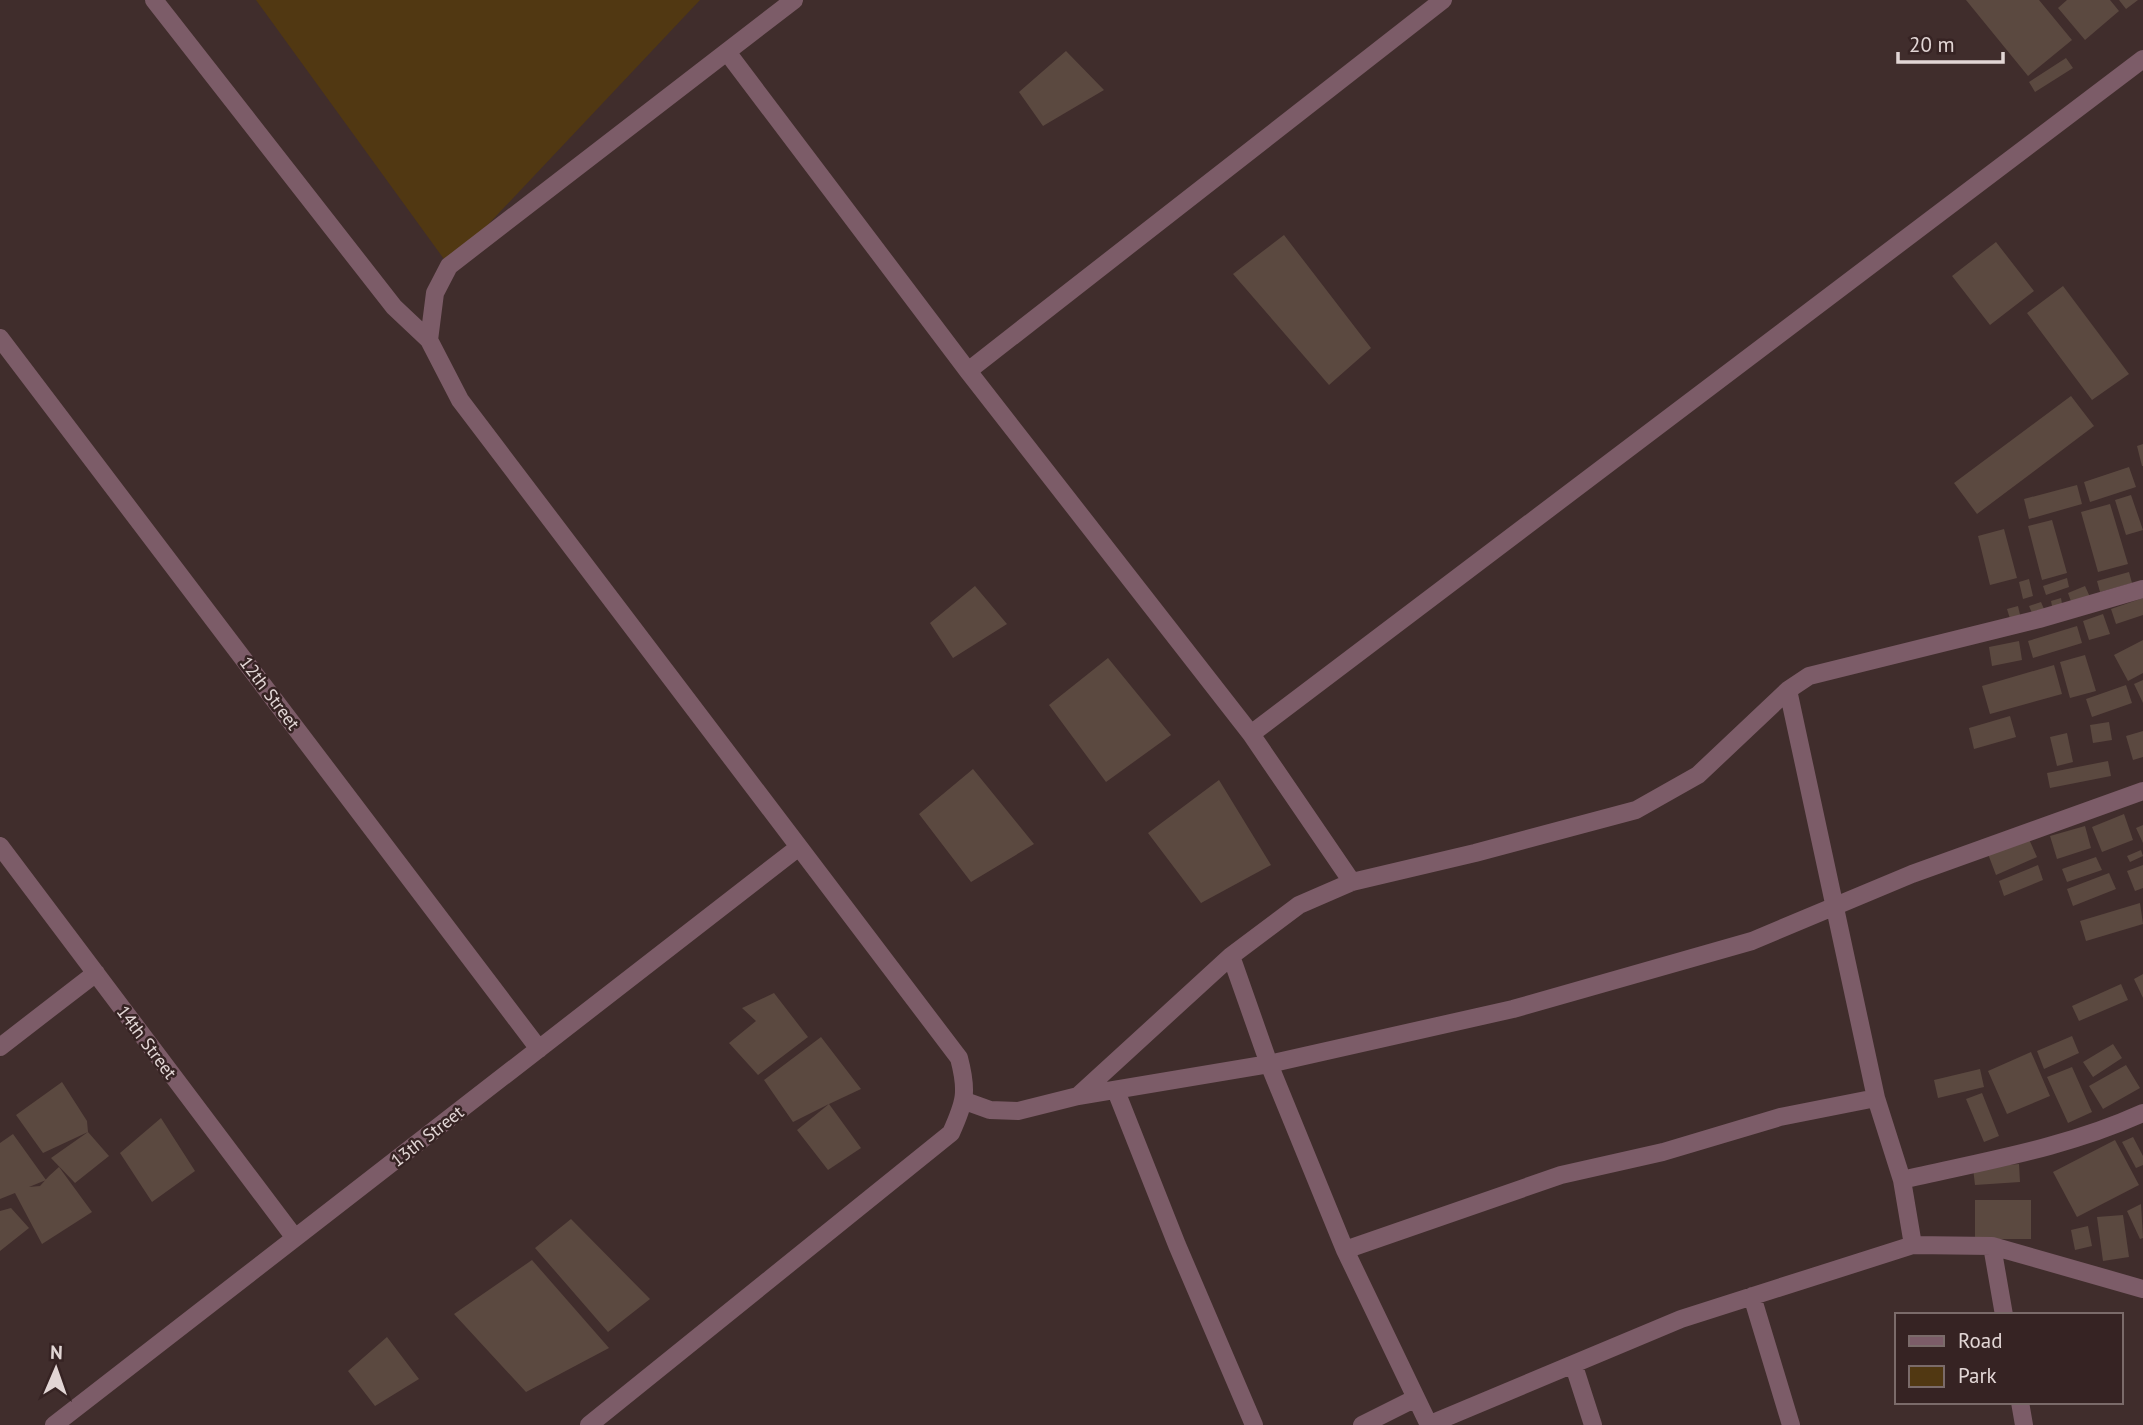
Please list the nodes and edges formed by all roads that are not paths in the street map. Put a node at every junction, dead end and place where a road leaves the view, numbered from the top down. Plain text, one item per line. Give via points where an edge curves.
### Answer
1 (155, 0) edge
2 (794, 0) edge
3 (1443, 0) edge
4 (727, 52) junction
5 (2143, 59) edge
6 (0, 338) edge
7 (429, 340) junction
8 (968, 370) junction
9 (2143, 589) edge
10 (1788, 690) junction
11 (1251, 734) junction
12 (2143, 791) edge
13 (0, 846) edge
14 (799, 846) junction
15 (1352, 881) junction
16 (1834, 907) junction
17 (1231, 956) junction
18 (96, 973) junction
19 (0, 1047) edge
20 (540, 1049) junction
21 (1269, 1063) junction
22 (1116, 1091) junction
23 (1078, 1096) junction
24 (1876, 1098) junction
25 (965, 1101) junction
26 (2143, 1113) edge
27 (1902, 1180) junction
28 (295, 1238) junction
29 (1913, 1245) junction
30 (1992, 1246) junction
31 (1345, 1251) junction
32 (2143, 1289) edge
33 (1752, 1296) junction
34 (2004, 1313) edge
35 (1574, 1366) junction
36 (1416, 1398) junction
37 (2020, 1404) edge
38 (54, 1425) edge
39 (589, 1425) edge
40 (1254, 1425) edge
41 (1362, 1425) edge
42 (1429, 1425) edge
43 (1593, 1425) edge
44 (1791, 1425) edge
45 (2024, 1425) edge

1 - 7 street via 394,307
2 - 4 street
3 - 8 street
4 - 7 street via 449,266 435,293
4 - 8 street
5 - 11 street
6 - 20 street, 12th Street
7 - 14 street via 460,400
8 - 11 street
9 - 10 street via 1809,676
10 - 15 street via 1698,775 1636,810
10 - 16 street
11 - 15 street
12 - 16 street
13 - 18 street, 14th Street
14 - 20 street, 13th Street
14 - 25 street via 959,1058
15 - 17 street via 1299,905
16 - 21 street via 1752,942 1526,1006
16 - 24 street
17 - 21 street
17 - 23 street
18 - 19 street
18 - 28 street, 14th Street
20 - 28 street, 13th Street
21 - 22 street
21 - 31 street
22 - 23 street
22 - 40 street
23 - 25 street via 1018,1111 990,1110
24 - 27 street
24 - 31 street via 1780,1117 1663,1152 1561,1175
25 - 39 street via 951,1133
26 - 27 street via 2105,1130 2022,1155
27 - 29 street
28 - 38 street, 13th Street
29 - 30 street
29 - 33 street
30 - 32 street
30 - 34 street
31 - 36 street
33 - 35 street via 1681,1319
33 - 44 street
35 - 42 street
35 - 43 street
36 - 41 street
36 - 42 street
37 - 45 street

